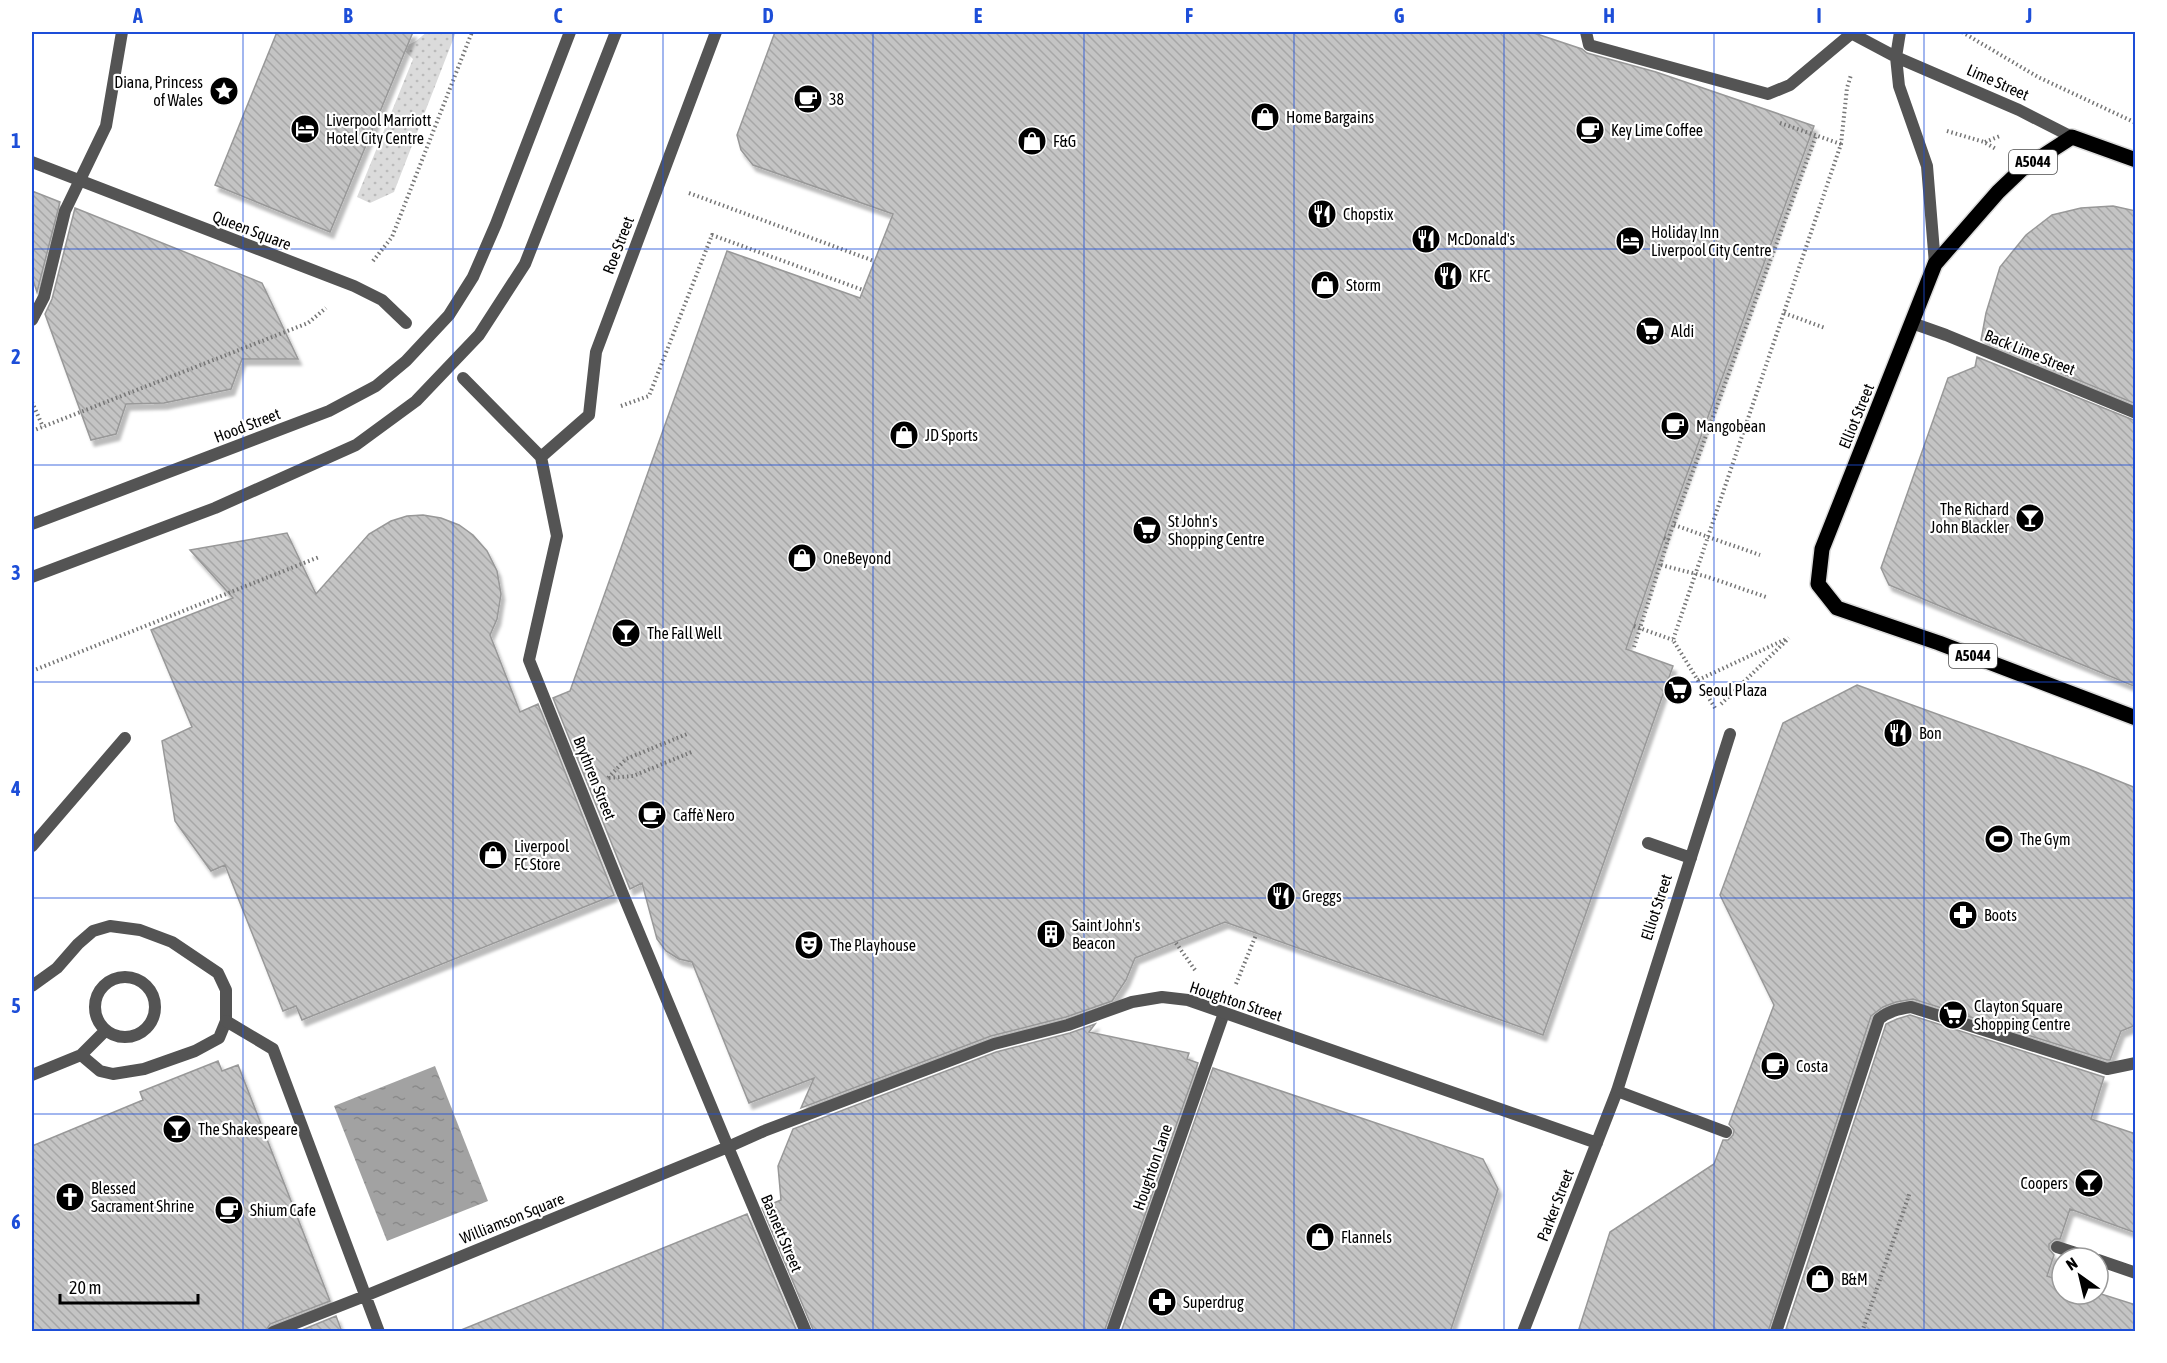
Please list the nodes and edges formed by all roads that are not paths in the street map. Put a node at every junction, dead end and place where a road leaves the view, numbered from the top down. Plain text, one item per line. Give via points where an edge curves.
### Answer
1 (122, 32) edge
2 (570, 32) edge
3 (616, 32) edge
4 (716, 32) edge
5 (1586, 32) edge
6 (1850, 32) edge
7 (1900, 32) edge
8 (1896, 57) junction
9 (2072, 137) junction
10 (2136, 160) edge
11 (32, 162) edge
12 (78, 181) junction
13 (1935, 264) junction
14 (32, 320) edge
15 (406, 323) dead end
16 (1912, 323) junction
17 (463, 378) dead end
18 (2136, 413) edge
19 (541, 457) junction
20 (32, 524) edge
21 (32, 577) edge
22 (2136, 718) edge
23 (1730, 734) road end
24 (125, 738) dead end
25 (1648, 843) dead end
26 (32, 846) edge
27 (1691, 858) junction
28 (32, 986) edge
29 (1224, 1013) junction
30 (226, 1021) junction
31 (105, 1031) junction
32 (81, 1055) junction
33 (2136, 1063) edge
34 (32, 1075) edge
35 (1617, 1091) junction
36 (1726, 1132) dead end
37 (1597, 1143) junction
38 (728, 1147) junction
39 (2110, 1264) edge
40 (2136, 1273) edge
41 (364, 1296) junction
42 (273, 1332) edge
43 (379, 1332) edge
44 (806, 1332) edge
45 (1112, 1332) edge
46 (1523, 1332) edge
47 (1776, 1332) edge

1 - 12 street via 106,126
2 - 20 street, Hood Street via 473,277 426,342 376,386 329,411
3 - 21 street via 525,264 479,336 405,410 356,446 215,508
4 - 19 street, Roe Street via 596,352 588,415
5 - 6 street via 1589,45 1768,93 1790,85
6 - 8 street, Lime Street
7 - 8 street, Elliot Street
8 - 9 street, Lime Street
8 - 13 street, Elliot Street / A5044 via 1899,86 1927,166
9 - 10 main road, Lime Street
9 - 13 main road, Elliot Street / A5044 via 2021,170
11 - 12 street, Queen Square
12 - 14 street via 64,211 44,297
12 - 15 street, Queen Square via 354,286 382,300
13 - 16 main road, Elliot Street / A5044
16 - 18 street, Back Lime Street
16 - 22 main road, Elliot Street / A5044 via 1822,549 1818,584 1837,608
17 - 19 street
19 - 38 street, Brythren Street via 557,536 529,660
23 - 27 street, Elliot Street
24 - 26 street
25 - 27 street
27 - 35 street, Elliot Street
28 - 30 street via 57,968 93,931 110,926 140,930 172,942 218,973 226,990
29 - 37 street, Houghton Street
29 - 38 street, Houghton Street via 1188,1000 1162,997 1132,1002 1068,1025 994,1044
29 - 45 street, Houghton Lane
30 - 32 street via 219,1038 144,1069 114,1074 100,1071
30 - 41 street via 273,1049
31 - 31 street via 94,1006 101,988 108,981 127,976 145,984 155,1003 155,1013 145,1031 125,1038
31 - 32 street
32 - 34 street
33 - 47 street via 2107,1069 1911,1007 1886,1013 1879,1019
35 - 36 street
35 - 37 street, Parker Street
37 - 46 street, Parker Street
38 - 41 street, Williamson Square
38 - 44 street, Basnett Street
39 - 40 street
41 - 42 street, Williamson Square
41 - 43 street

